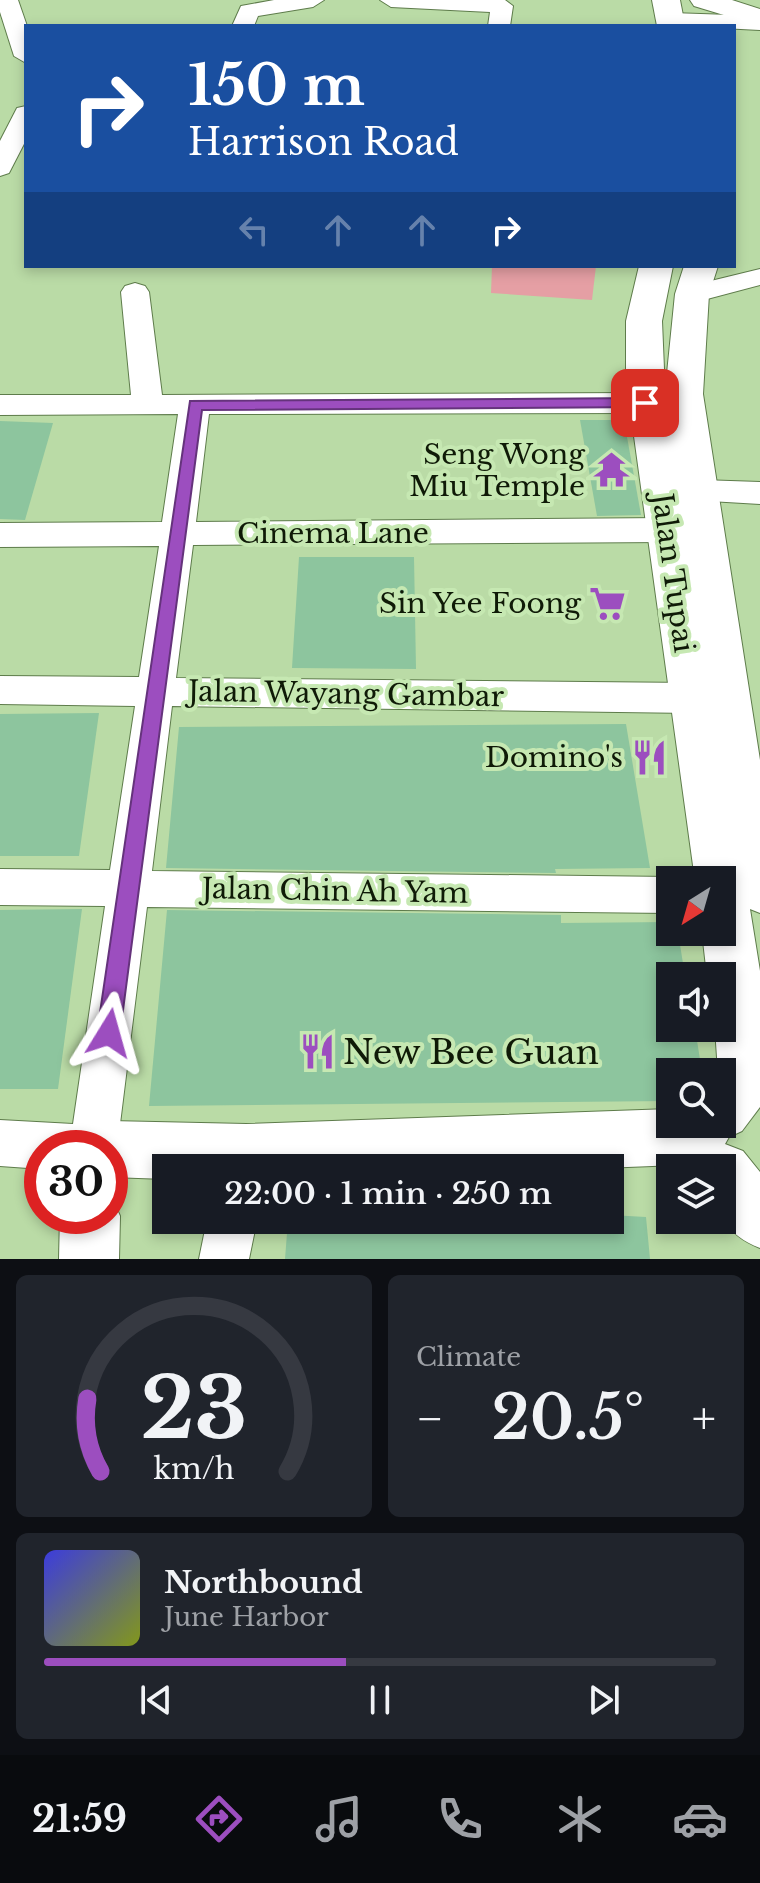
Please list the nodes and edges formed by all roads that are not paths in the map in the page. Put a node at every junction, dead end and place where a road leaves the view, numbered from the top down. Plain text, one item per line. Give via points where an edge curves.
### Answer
1 (7, 0) edge
2 (313, 0) edge
3 (391, 0) edge
4 (669, 15) edge
5 (713, 17) edge
6 (760, 23) edge
7 (244, 24) edge
8 (499, 24) edge
9 (24, 50) edge
10 (15, 122) edge
11 (0, 168) edge
12 (736, 264) edge
13 (656, 268) edge
14 (760, 275) edge
15 (133, 279) edge
16 (696, 280) edge
17 (645, 403) junction
18 (0, 405) edge
19 (148, 405) junction
20 (195, 405) junction
21 (760, 493) edge
22 (676, 503) junction
23 (178, 534) junction
24 (0, 535) edge
25 (0, 690) edge
26 (156, 692) junction
27 (692, 698) junction
28 (747, 743) edge
29 (718, 866) edge
30 (0, 887) edge
31 (129, 888) junction
32 (760, 893) edge
33 (736, 894) edge
34 (656, 895) edge
35 (721, 946) edge
36 (718, 1058) edge
37 (93, 1130) edge
38 (656, 1135) edge
39 (720, 1138) edge
40 (0, 1143) edge
41 (24, 1144) edge
42 (128, 1151) edge
43 (166, 1154) edge
44 (354, 1154) edge
45 (760, 1218) edge
46 (90, 1234) edge
47 (229, 1234) edge
48 (89, 1259) edge
49 (224, 1259) edge

1 - 9 street
2 - 7 street via 249,11
3 - 8 street via 502,6
4 - 5 street
5 - 6 main road
5 - 6 main road
10 - 11 street
12 - 14 street
13 - 17 main road, Jalan Tupai via 644,350
14 - 16 street
15 - 19 street
16 - 22 main road
17 - 20 street
17 - 22 main road, Jalan Tupai
18 - 19 street
19 - 20 street
20 - 23 street
21 - 22 street, Cinema Lane
22 - 23 street, Cinema Lane
22 - 27 main road, Jalan Tupai
22 - 28 main road, Jalan Tupai
23 - 24 street, Cinema Lane
23 - 26 street
25 - 26 street, Jalan Wayang Gambar
26 - 27 street, Jalan Wayang Gambar
26 - 31 street
27 - 29 main road, Jalan Tupai
28 - 32 main road, Jalan Tupai
30 - 31 street, Jalan Chin Ah Yam
31 - 34 street, Jalan Chin Ah Yam
31 - 37 street
32 - 33 street
35 - 36 main road
38 - 44 main road
39 - 45 main road
40 - 41 street
42 - 43 main road
46 - 48 main road
47 - 49 street

